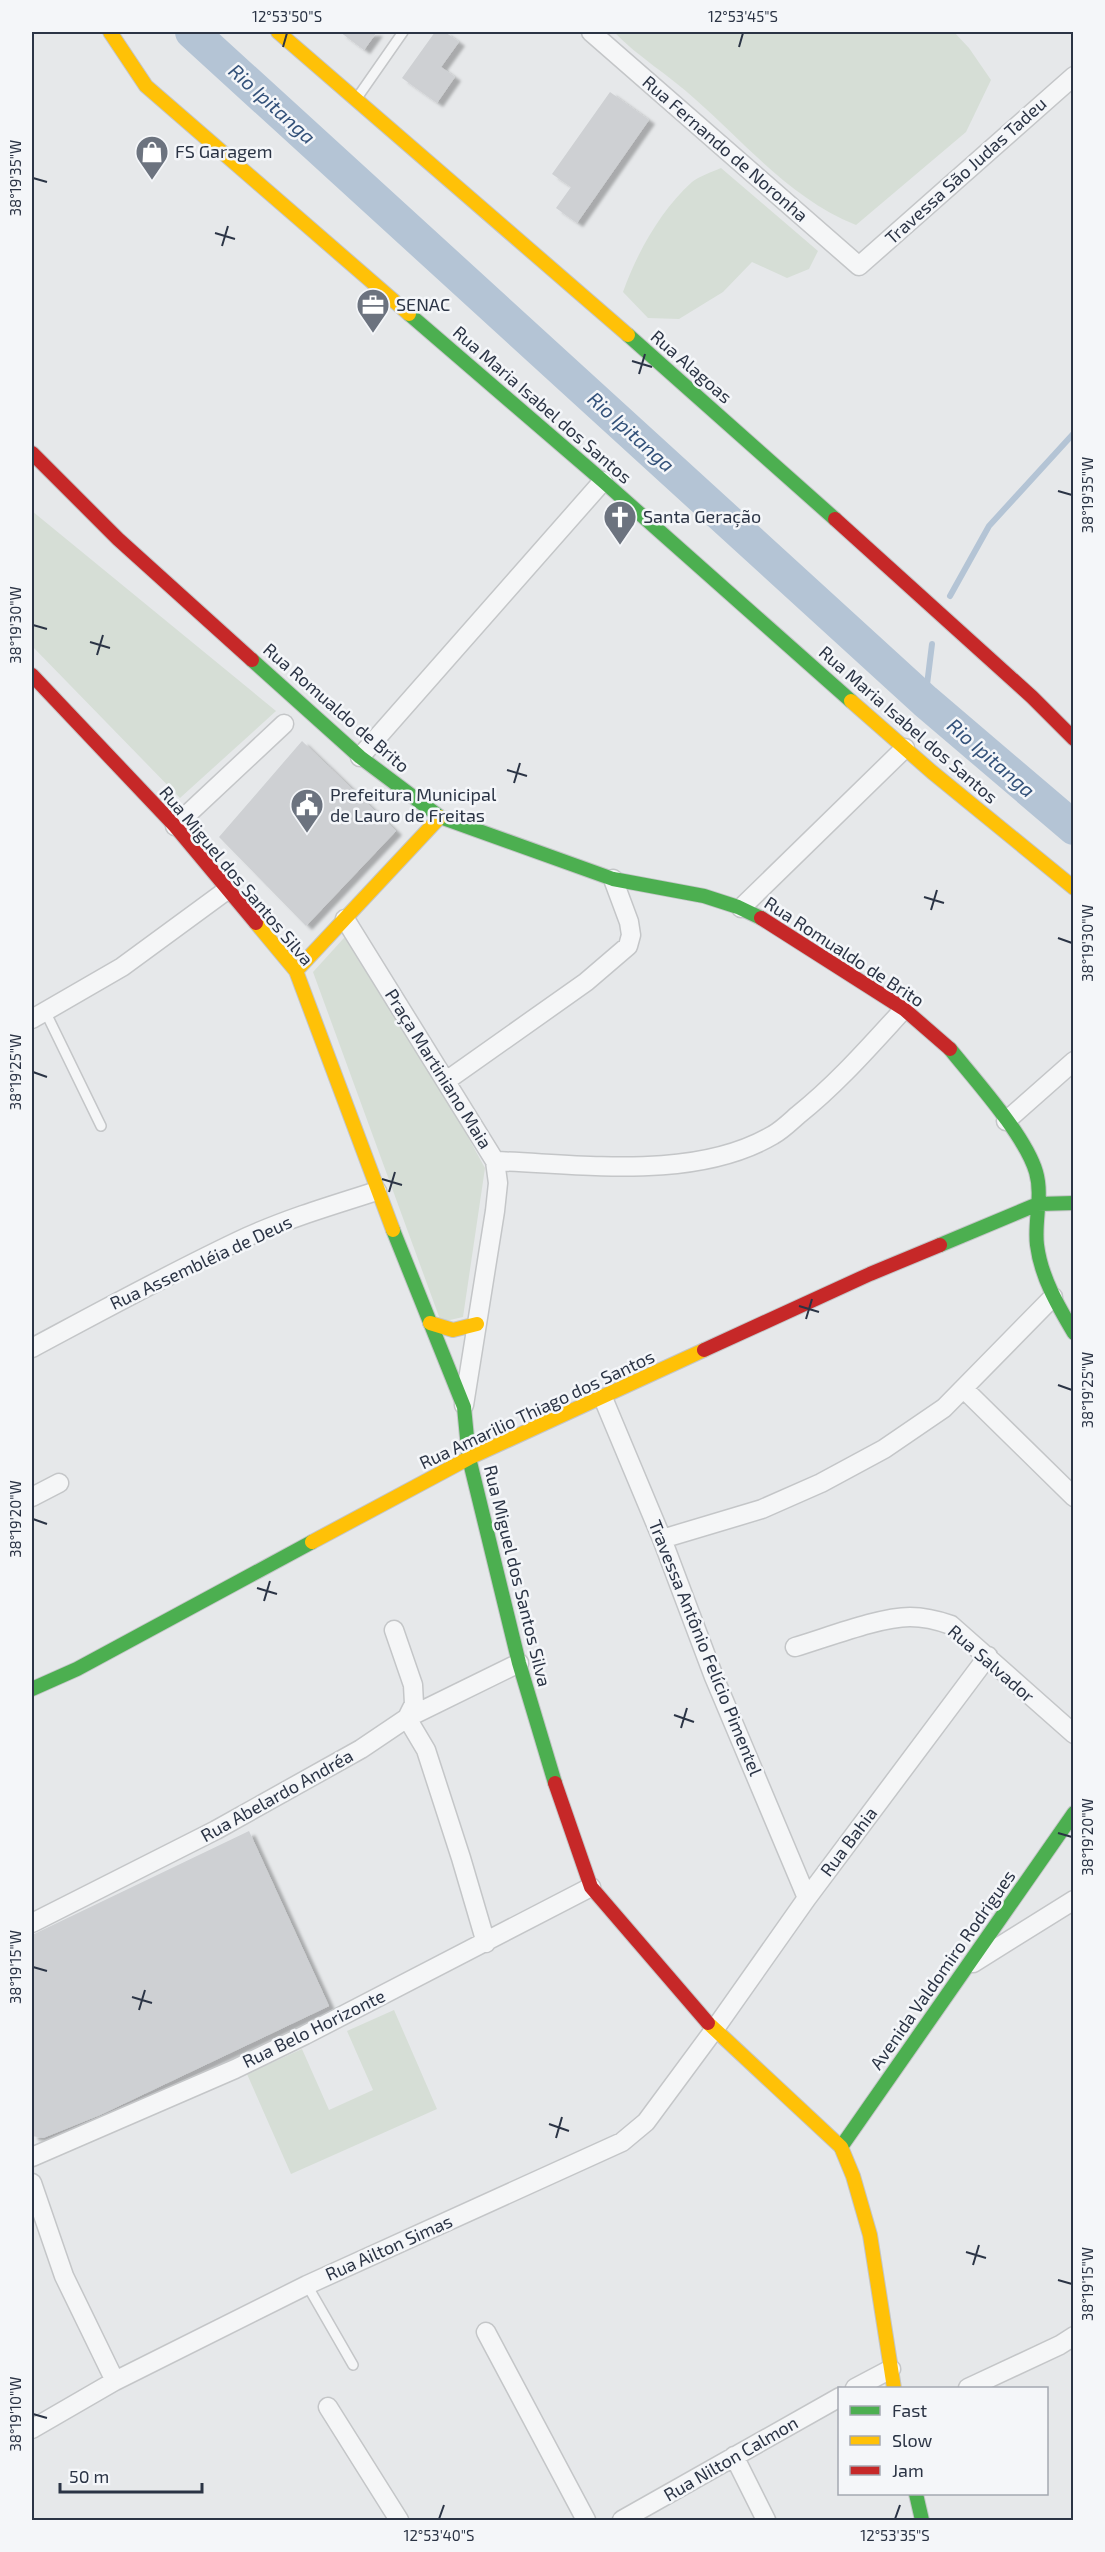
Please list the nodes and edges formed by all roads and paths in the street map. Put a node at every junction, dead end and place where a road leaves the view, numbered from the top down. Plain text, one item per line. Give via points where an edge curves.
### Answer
1 (111, 32) edge
2 (278, 32) edge
3 (403, 32) edge
4 (591, 32) edge
5 (1074, 76) edge
6 (356, 100) junction
7 (859, 266) joint
8 (32, 453) edge
9 (603, 481) junction
10 (32, 675) edge
11 (284, 724) dead end
12 (1074, 738) edge
13 (905, 748) junction
14 (360, 757) junction
15 (440, 817) junction
16 (175, 826) junction
17 (613, 879) junction
18 (1074, 888) edge
19 (227, 890) junction
20 (741, 908) junction
21 (345, 919) junction
22 (296, 971) junction
23 (904, 1010) junction
24 (38, 1015) edge
25 (1074, 1061) edge
26 (446, 1081) junction
27 (1006, 1121) junction
28 (101, 1126) dead end
29 (495, 1161) junction
30 (376, 1191) junction
31 (1074, 1203) edge
32 (1038, 1204) junction
33 (1053, 1297) junction
34 (430, 1323) junction
35 (477, 1324) junction
36 (1074, 1333) edge
37 (32, 1348) edge
38 (964, 1389) junction
39 (603, 1398) junction
40 (464, 1407) junction
41 (469, 1458) junction
42 (59, 1484) dead end
43 (32, 1497) edge
44 (1074, 1497) edge
45 (662, 1539) junction
46 (394, 1630) dead end
47 (795, 1647) dead end
48 (988, 1656) junction
49 (519, 1663) junction
50 (32, 1689) edge
51 (407, 1718) junction
52 (1074, 1734) edge
53 (1074, 1813) edge
54 (591, 1887) junction
55 (807, 1898) junction
56 (1074, 1900) edge
57 (32, 1923) edge
58 (486, 1943) junction
59 (969, 1965) junction
60 (714, 2030) junction
61 (841, 2147) junction
62 (32, 2157) edge
63 (32, 2183) edge
64 (307, 2285) junction
65 (486, 2332) dead end
66 (1074, 2336) edge
67 (353, 2366) dead end
68 (891, 2368) junction
69 (115, 2381) junction
70 (857, 2387) edge
71 (894, 2387) edge
72 (970, 2387) edge
73 (838, 2398) edge
74 (328, 2407) dead end
75 (32, 2429) edge
76 (734, 2456) junction
77 (916, 2495) edge
78 (399, 2520) edge
79 (586, 2520) edge
80 (622, 2520) edge
81 (766, 2520) edge
82 (922, 2520) edge

1 - 9 street, Rua Maria Isabel dos Santos via 146,86 184,121
2 - 6 street, Rua Alagoas
3 - 6 lane
4 - 7 street, Rua Fernando de Noronha
5 - 7 street, Travessa São Judas Tadeu
6 - 12 street, Rua Alagoas via 729,424
8 - 14 street, Rua Romualdo de Brito via 118,539
9 - 13 street, Rua Maria Isabel dos Santos
9 - 14 street
10 - 16 street, Rua Miguel dos Santos Silva
11 - 16 street
13 - 18 street, Rua Maria Isabel dos Santos
13 - 20 street
14 - 15 street, Rua Romualdo de Brito
15 - 17 street, Rua Romualdo de Brito
15 - 21 street
16 - 19 street, Rua Miguel dos Santos Silva
17 - 20 street, Rua Romualdo de Brito via 704,896
17 - 26 street via 629,921 628,946 586,982
19 - 22 street, Rua Miguel dos Santos Silva
19 - 24 street via 122,967
20 - 23 street, Rua Romualdo de Brito
21 - 22 street
21 - 26 street, Praça Martiniano Maia
22 - 30 street, Rua Miguel dos Santos Silva
23 - 27 street, Rua Romualdo de Brito via 947,1046
23 - 29 street via 811,1104 774,1135 740,1151 705,1161 668,1165
24 - 28 lane
25 - 27 street
26 - 29 street, Praça Martiniano Maia
27 - 32 street, Rua Romualdo de Brito via 1022,1142 1036,1173
29 - 35 street, Praça Martiniano Maia via 495,1211
30 - 34 street, Rua Miguel dos Santos Silva
30 - 37 street, Rua Assembléia de Deus via 248,1237
31 - 32 street
32 - 33 street via 1037,1245
32 - 39 street, Rua Amarilio Thiago dos Santos via 870,1274
33 - 36 street
33 - 38 street
34 - 35 street via 452,1331
34 - 40 street, Rua Miguel dos Santos Silva
35 - 40 street, Praça Martiniano Maia
38 - 44 street
38 - 45 street via 944,1408 884,1449 821,1483 762,1509
39 - 41 street, Rua Amarilio Thiago dos Santos
39 - 45 street, Travessa Antônio Felício Pimentel
40 - 41 street, Rua Miguel dos Santos Silva
41 - 49 street, Rua Miguel dos Santos Silva
41 - 50 street, Rua Amarilio Thiago dos Santos via 87,1664
42 - 43 street
45 - 55 street, Travessa Antônio Felício Pimentel via 714,1677
46 - 51 street via 413,1685 414,1704
47 - 48 street, Rua Salvador via 885,1620 908,1617 951,1625
48 - 52 street, Rua Salvador
48 - 55 street, Rua Bahia
49 - 51 street, Rua Abelardo Andréa
49 - 54 street, Rua Miguel dos Santos Silva via 566,1820
51 - 57 street, Rua Abelardo Andréa via 369,1744 216,1830
51 - 58 street via 426,1750
53 - 59 street, Avenida Valdomiro Rodrigues
54 - 58 street, Rua Belo Horizonte
54 - 60 street, Rua Miguel dos Santos Silva
55 - 60 street, Rua Bahia
56 - 59 street
58 - 62 street, Rua Belo Horizonte via 235,2068
59 - 61 street, Avenida Valdomiro Rodrigues
60 - 61 street, Rua Miguel dos Santos Silva
60 - 64 street, Rua Ailton Simas via 646,2122 622,2142
61 - 68 street via 872,2238
63 - 69 street via 64,2276
64 - 67 lane
64 - 69 street, Rua Ailton Simas
65 - 79 street
66 - 72 street
68 - 70 street
68 - 71 street
69 - 75 street, Rua Ailton Simas
73 - 76 street, Rua Nilton Calmon
74 - 78 street
76 - 80 street, Rua Nilton Calmon
76 - 81 street
77 - 82 street

